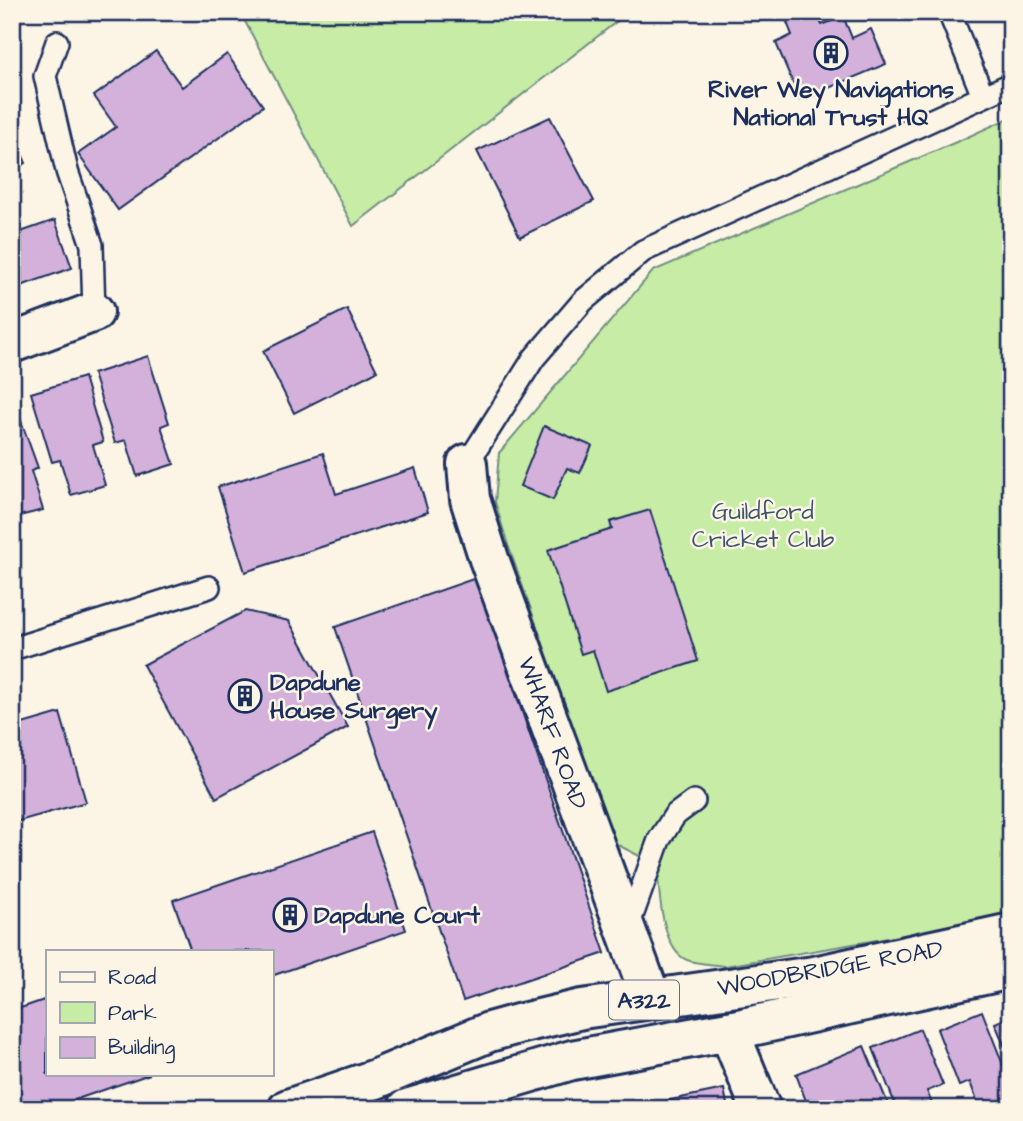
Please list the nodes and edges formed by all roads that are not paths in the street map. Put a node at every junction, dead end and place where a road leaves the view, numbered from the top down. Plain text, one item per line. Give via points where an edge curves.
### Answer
1 (949, 12) edge
2 (57, 42) dead end
3 (1011, 84) edge
4 (982, 96) junction
5 (94, 312) joint
6 (12, 343) edge
7 (467, 464) joint
8 (209, 587) dead end
9 (12, 649) edge
10 (694, 801) dead end
11 (626, 932) junction
12 (1011, 933) edge
13 (1011, 970) edge
14 (651, 998) junction
15 (729, 1031) junction
16 (288, 1109) edge
17 (407, 1109) edge
18 (761, 1109) edge

1 - 4 lane
2 - 5 lane via 45,76 67,172 92,246
3 - 4 lane
4 - 7 lane via 643,251 583,301 534,359
5 - 6 main road
7 - 11 main road, WHARF ROAD via 470,499 489,559
8 - 9 lane
10 - 11 lane via 675,815 659,839
11 - 14 main road, WHARF ROAD
12 - 14 main road, WOODBRIDGE ROAD / A322 via 814,976
13 - 15 main road, WOODBRIDGE ROAD / A322
14 - 16 main road, WOODBRIDGE ROAD / A322 via 489,1032
15 - 17 main road, WOODBRIDGE ROAD / A322 via 572,1060
15 - 18 main road

